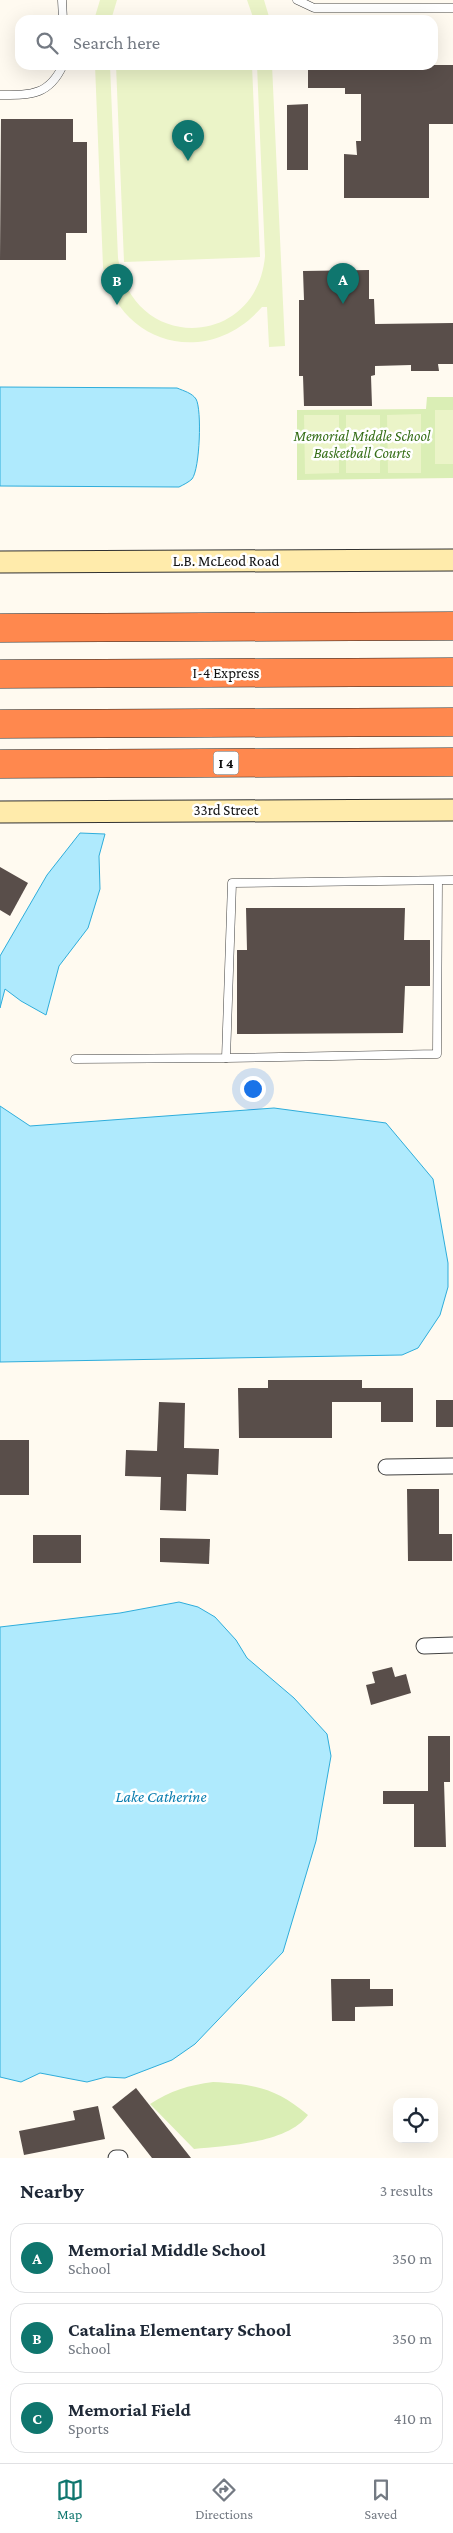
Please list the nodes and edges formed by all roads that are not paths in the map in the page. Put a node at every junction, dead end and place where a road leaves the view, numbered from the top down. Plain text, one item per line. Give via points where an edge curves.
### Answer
1 (62, 0) edge
2 (297, 0) edge
3 (453, 8) edge
4 (63, 15) edge
5 (61, 70) edge
6 (0, 95) edge
7 (453, 560) edge
8 (0, 562) edge
9 (453, 626) edge
10 (0, 628) edge
11 (453, 672) edge
12 (0, 674) edge
13 (453, 722) edge
14 (0, 724) edge
15 (453, 762) edge
16 (0, 764) edge
17 (453, 810) edge
18 (0, 812) edge
19 (438, 880) junction
20 (453, 880) edge
21 (226, 1058) junction
22 (75, 1059) dead end
23 (453, 1466) edge
24 (386, 1467) dead end
25 (453, 1645) edge
26 (424, 1646) dead end
27 (116, 2158) edge
28 (120, 2158) edge

1 - 4 lane
2 - 3 lane via 314,8
5 - 6 lane via 40,92
7 - 8 street, L.B. McLeod Road
9 - 10 highway
11 - 12 highway, I-4 Express
13 - 14 highway
15 - 16 highway, I 4
17 - 18 street, 33rd Street
19 - 20 lane
19 - 21 lane via 232,883
19 - 21 lane via 437,1054
21 - 22 lane
23 - 24 street
25 - 26 street
27 - 28 street

